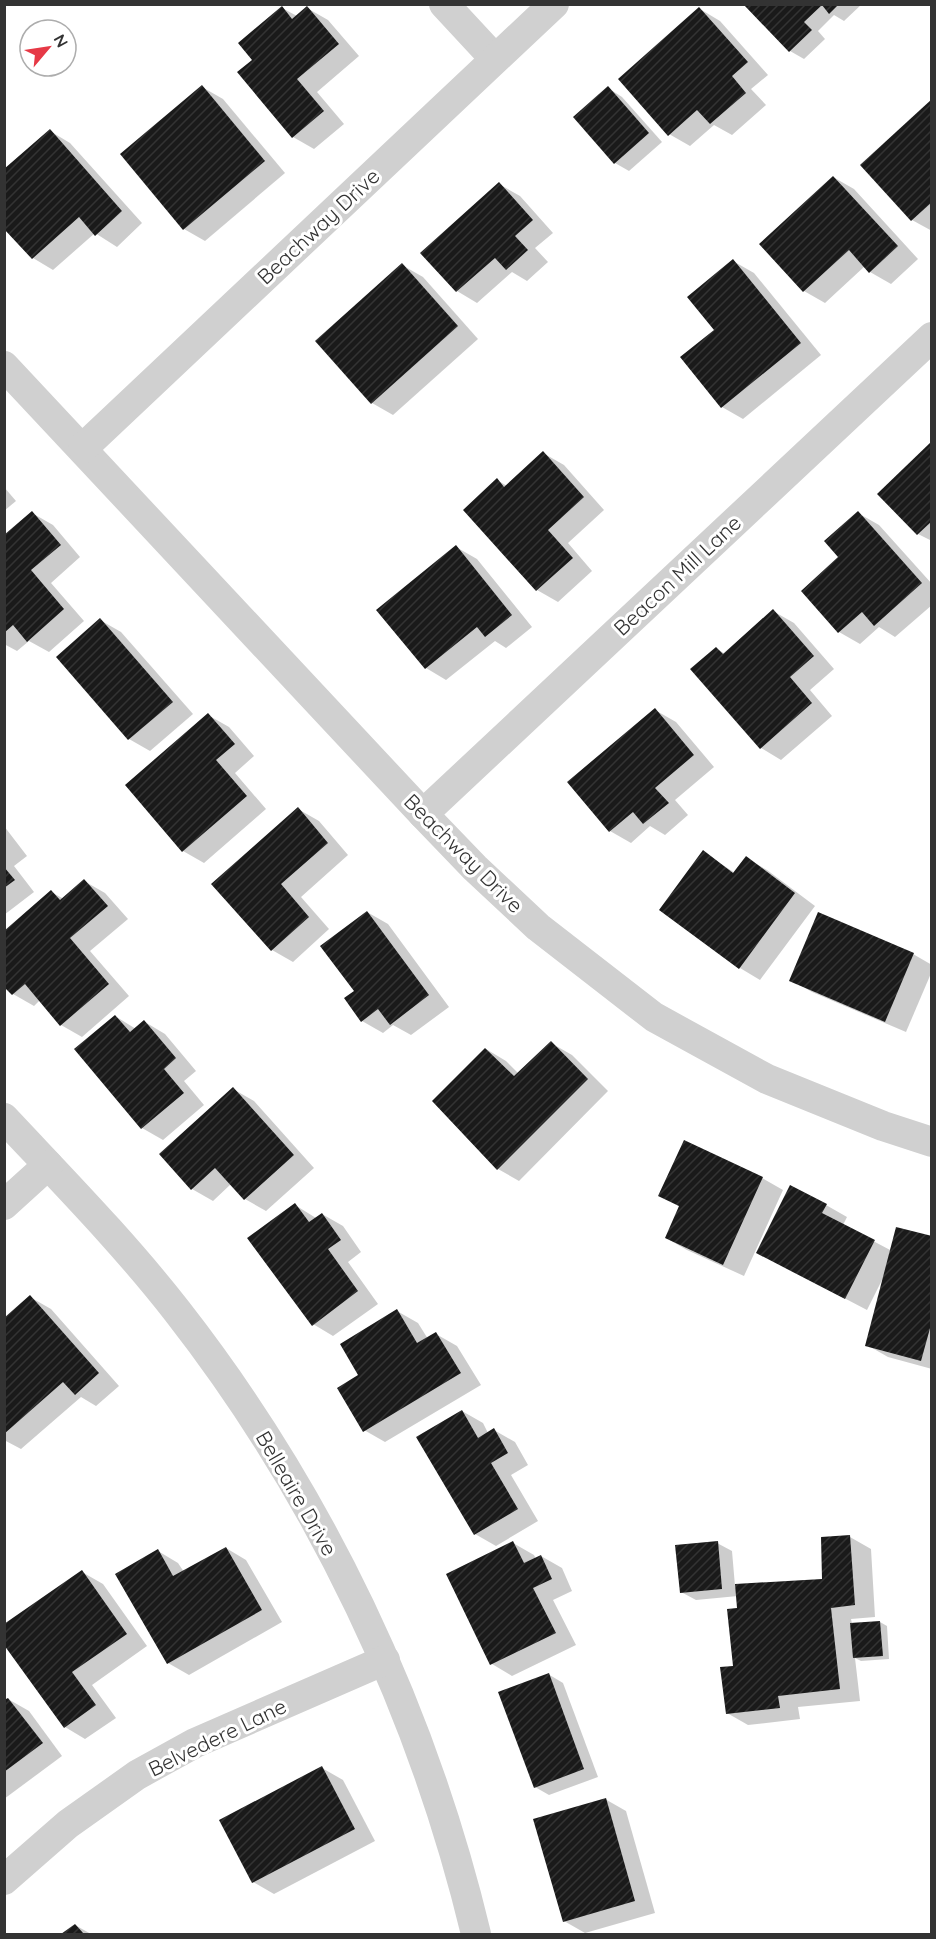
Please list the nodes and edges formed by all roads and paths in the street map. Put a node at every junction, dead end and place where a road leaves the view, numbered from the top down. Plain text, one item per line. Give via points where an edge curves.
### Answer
1 (444, 4) edge
2 (554, 4) edge
3 (495, 59) junction
4 (932, 337) edge
5 (4, 366) edge
6 (82, 448) junction
7 (423, 814) junction
8 (4, 1118) edge
9 (932, 1142) edge
10 (48, 1165) junction
11 (4, 1205) edge
12 (385, 1660) junction
13 (4, 1880) edge
14 (476, 1935) edge

1 - 3 street
2 - 3 street, Beachway Drive
3 - 6 street, Beachway Drive
4 - 7 street, Beacon Mill Lane
5 - 6 street, Beachway Drive
6 - 7 street, Beachway Drive
7 - 9 street, Beachway Drive via 538,927 654,1017 767,1079
8 - 10 street, Belleaire Drive
10 - 11 street
10 - 12 street, Belleaire Drive via 177,1310 252,1414 307,1505
12 - 13 street, Belvedere Lane via 195,1743 137,1775 68,1824
12 - 14 street, Belleaire Drive via 427,1766

